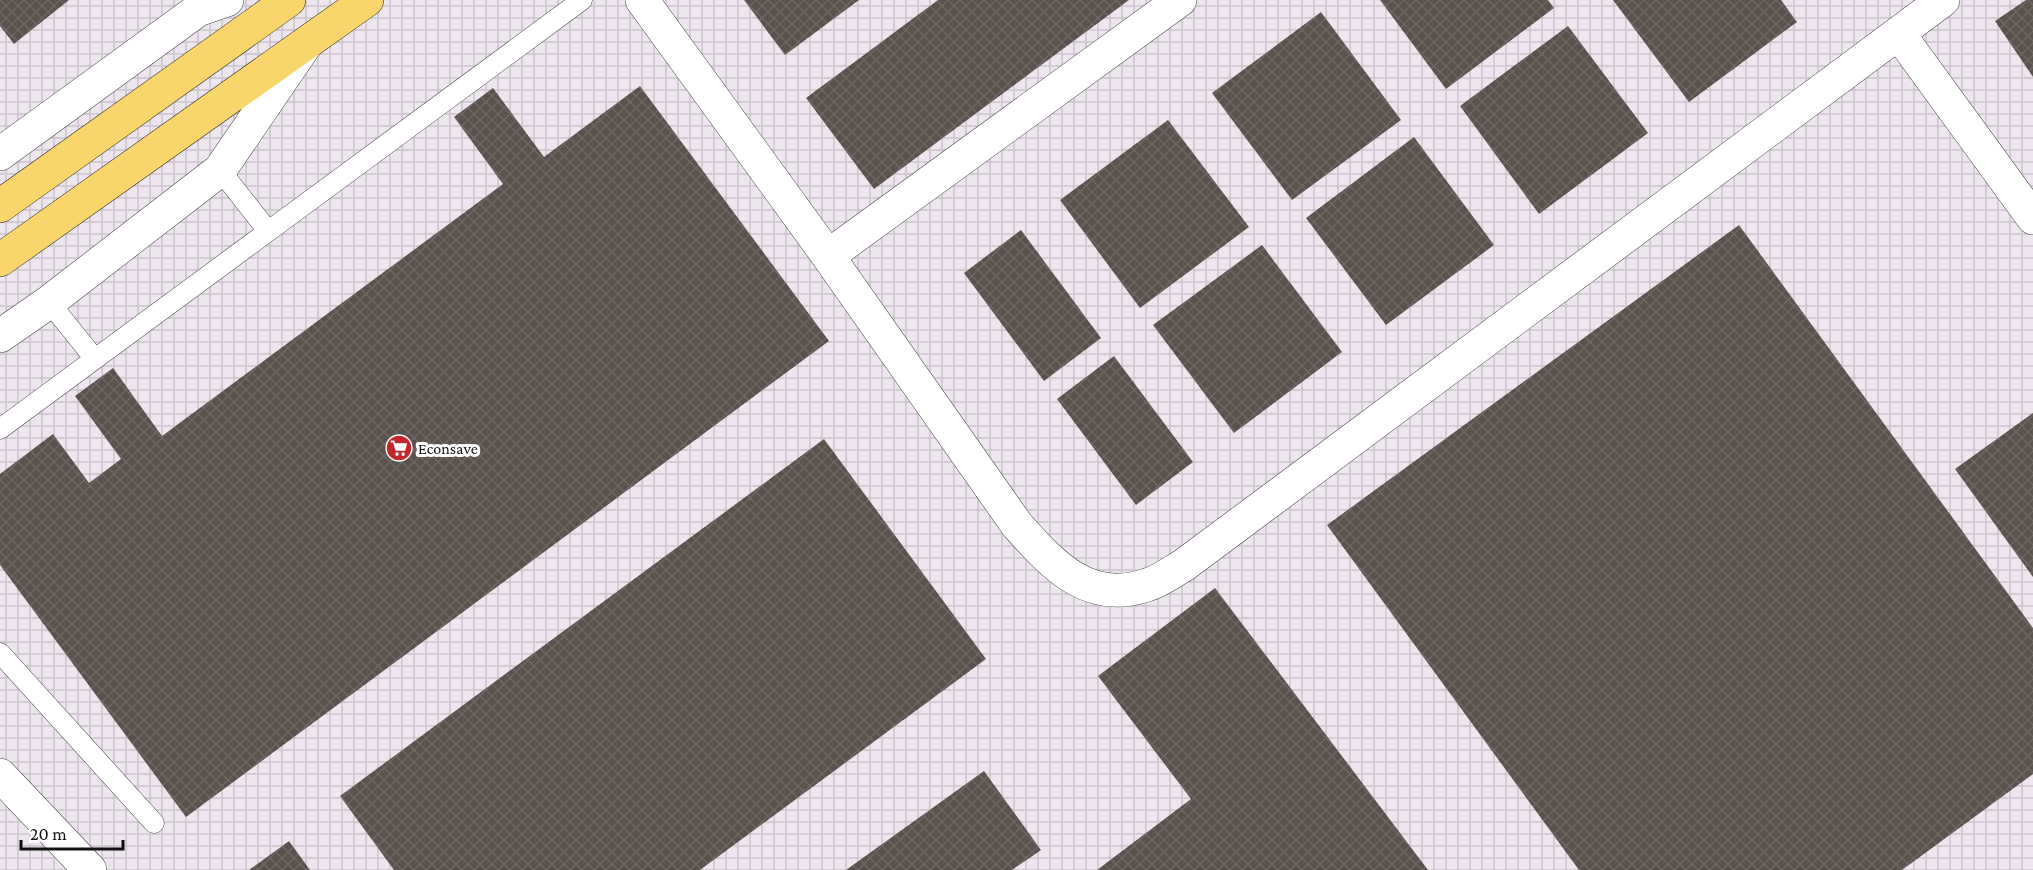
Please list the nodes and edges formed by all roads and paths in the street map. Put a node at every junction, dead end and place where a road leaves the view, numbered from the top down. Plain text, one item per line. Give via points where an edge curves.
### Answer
1 (227, 0) edge
2 (289, 0) edge
3 (367, 0) edge
4 (582, 0) edge
5 (642, 0) edge
6 (1180, 0) edge
7 (1943, 0) edge
8 (1899, 34) junction
9 (307, 42) junction
10 (0, 154) edge
11 (220, 170) junction
12 (0, 206) edge
13 (2033, 218) edge
14 (268, 231) junction
15 (828, 256) junction
16 (0, 260) edge
17 (49, 302) junction
18 (0, 336) edge
19 (95, 359) junction
20 (0, 429) edge
21 (0, 653) edge
22 (0, 775) edge
23 (154, 823) dead end
24 (90, 870) edge

1 - 10 street via 198,10
2 - 12 main road
3 - 9 main road
4 - 14 lane
5 - 15 street
6 - 15 street
7 - 8 street
8 - 13 street
8 - 15 street via 1184,565 1148,585 1109,592 1079,582 1046,557 1017,525
9 - 11 street
9 - 16 main road
11 - 14 lane
11 - 17 street
14 - 19 lane
17 - 18 street
17 - 19 lane
19 - 20 lane
21 - 23 lane
22 - 24 street

